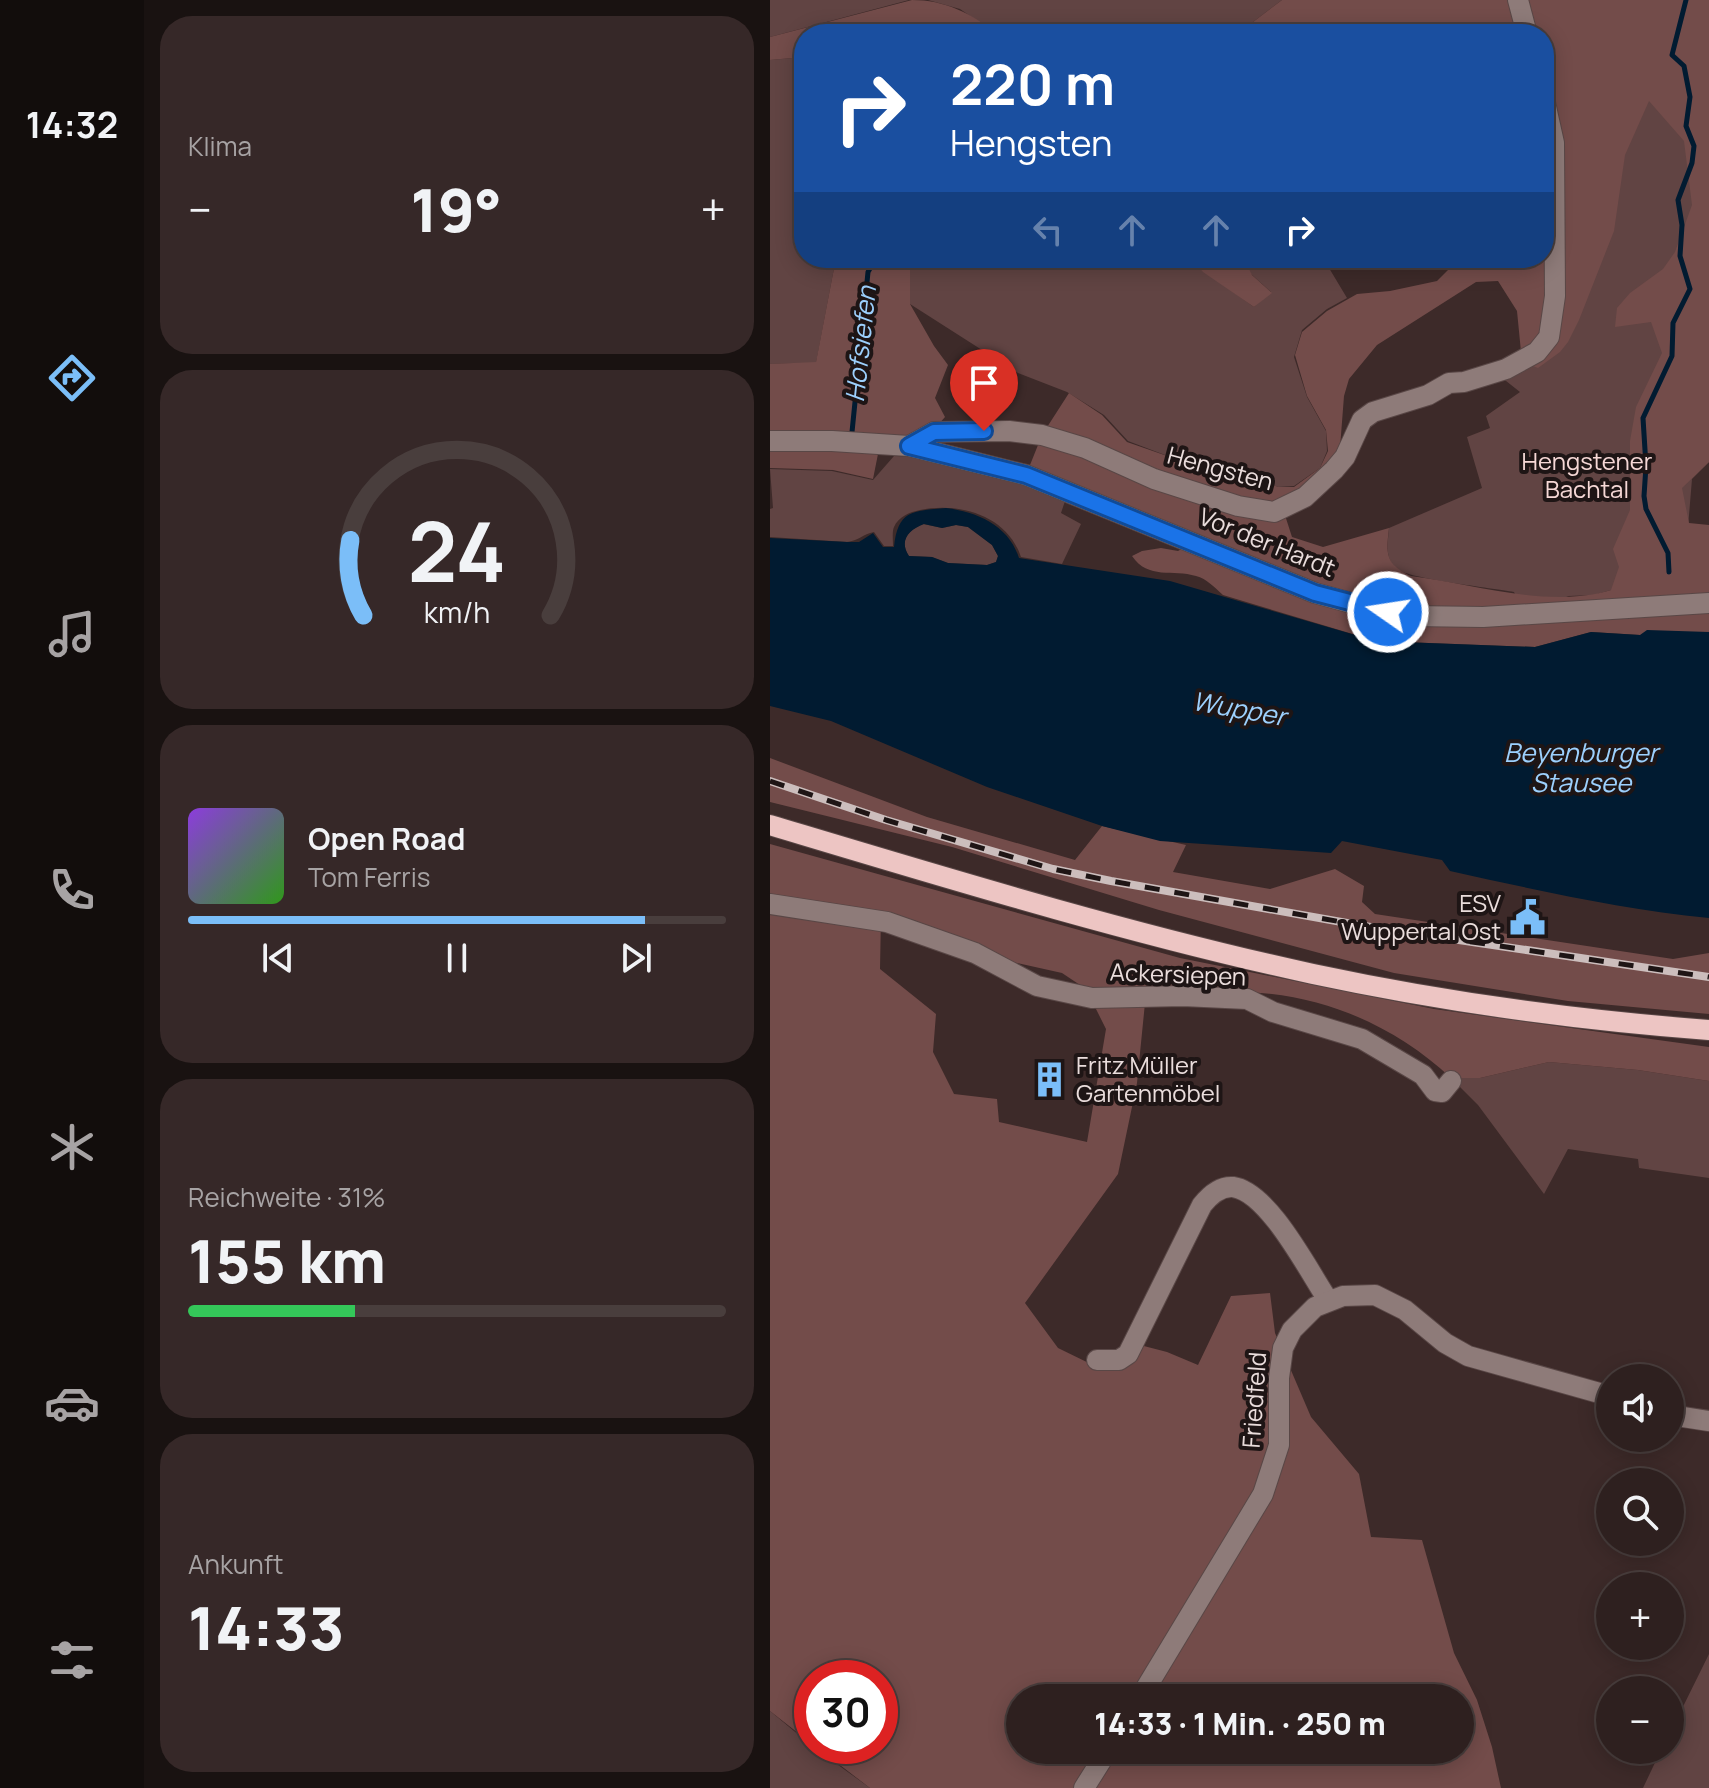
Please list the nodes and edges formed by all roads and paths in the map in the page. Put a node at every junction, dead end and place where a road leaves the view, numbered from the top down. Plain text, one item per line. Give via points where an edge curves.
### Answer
1 (1518, 0) edge
2 (1524, 24) edge
3 (1554, 143) edge
4 (1554, 268) edge
5 (1554, 268) edge
6 (770, 441) edge
7 (909, 446) junction
8 (1709, 603) edge
9 (770, 825) edge
10 (770, 904) edge
11 (1709, 1030) edge
12 (1451, 1081) dead end
13 (1328, 1300) junction
14 (1097, 1360) dead end
15 (1596, 1392) edge
16 (1684, 1417) edge
17 (1709, 1421) edge
18 (1148, 1684) edge
19 (1099, 1764) edge
20 (1084, 1788) edge

1 - 2 street
3 - 4 street, Hengsten
5 - 7 street, Hengsten via 1554,315 1543,346 1491,375 1449,383 1373,412 1362,420 1345,457 1322,483 1274,512 1154,479 1042,435 934,432
6 - 7 street, Vor der Hardt
7 - 8 street, Vor der Hardt via 1026,475 1315,593 1411,616 1483,617
9 - 11 main road via 1009,896 1311,973 1515,1010
10 - 12 street, Ackersiepen via 887,922 975,953 1037,986 1092,998 1247,999 1362,1039 1423,1075 1435,1091 1442,1092
13 - 14 street via 1274,1217 1249,1194 1225,1187 1202,1205 1128,1354 1119,1360
13 - 15 street via 1375,1295 1468,1356
13 - 18 street, Friedfeld via 1304,1315 1283,1348 1279,1445 1263,1494
16 - 17 street
19 - 20 street

